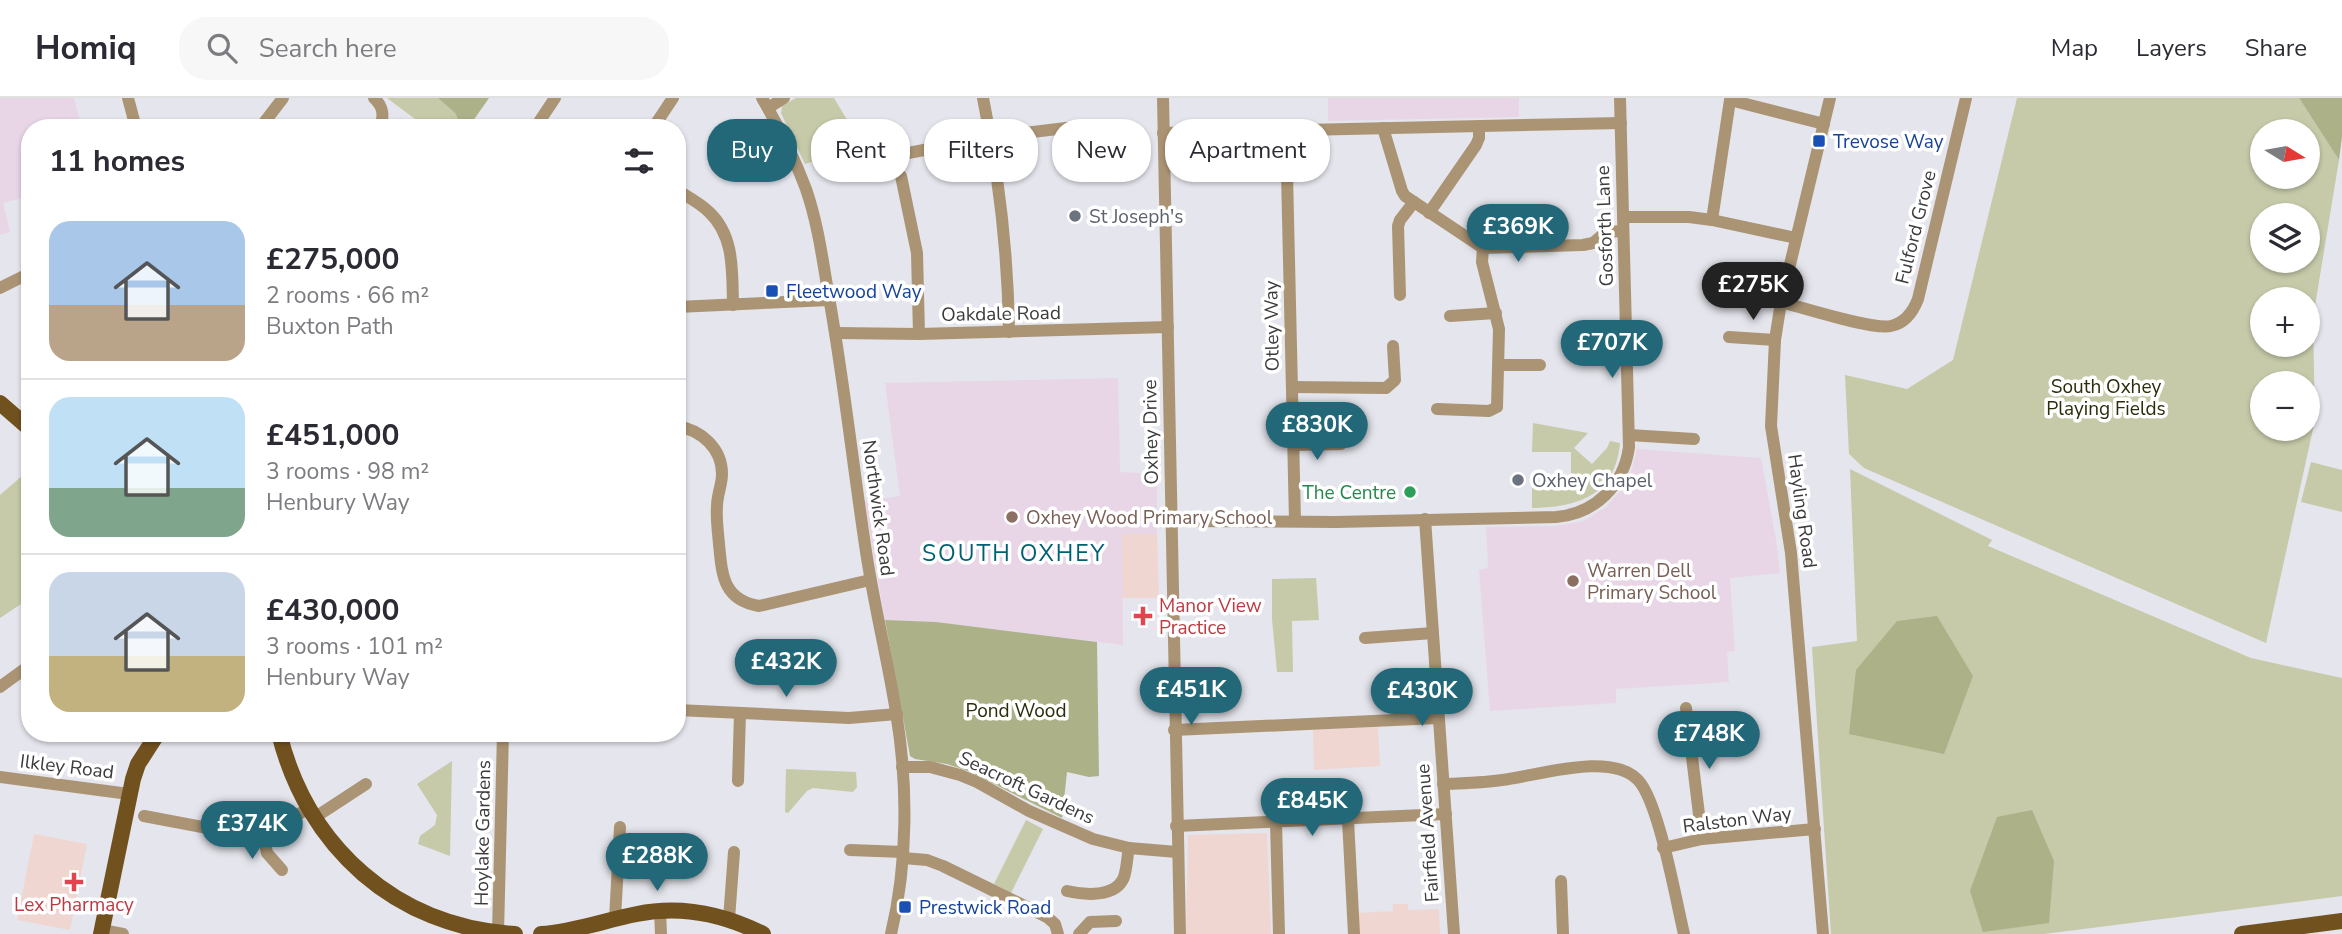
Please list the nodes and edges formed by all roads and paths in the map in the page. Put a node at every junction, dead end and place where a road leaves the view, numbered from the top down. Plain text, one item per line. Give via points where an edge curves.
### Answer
1 (128, 98) edge
2 (283, 98) edge
3 (374, 98) edge
4 (555, 98) edge
5 (673, 98) edge
6 (784, 98) edge
7 (983, 98) edge
8 (1163, 98) edge
9 (1620, 98) edge
10 (1830, 98) edge
11 (1966, 98) edge
12 (1730, 99) edge
13 (765, 103) edge
14 (134, 119) edge
15 (267, 119) edge
16 (383, 119) edge
17 (541, 119) edge
18 (659, 119) edge
19 (987, 119) edge
20 (1621, 123) junction
21 (1824, 124) junction
22 (1479, 126) junction
23 (1383, 128) junction
24 (1330, 129) edge
25 (1163, 133) joint
26 (902, 182) edge
27 (997, 182) edge
28 (1287, 182) edge
29 (686, 196) edge
30 (1414, 202) junction
31 (1429, 213) junction
32 (1623, 217) junction
33 (1712, 220) junction
34 (1623, 232) junction
35 (1796, 238) junction
36 (1483, 248) junction
37 (21, 278) edge
38 (0, 288) edge
39 (1400, 295) dead end
40 (829, 300) junction
41 (1782, 302) junction
42 (733, 305) junction
43 (686, 307) edge
44 (1496, 313) junction
45 (1450, 316) dead end
46 (1168, 327) junction
47 (1009, 332) junction
48 (836, 333) junction
49 (919, 334) junction
50 (1729, 337) dead end
51 (1775, 340) junction
52 (1394, 346) dead end
53 (1499, 365) junction
54 (1540, 365) dead end
55 (1292, 387) junction
56 (0, 404) edge
57 (1437, 410) dead end
58 (1316, 418) dead end
59 (21, 422) edge
60 (686, 428) edge
61 (1629, 436) junction
62 (1694, 439) dead end
63 (1341, 444) dead end
64 (1293, 445) junction
65 (1317, 445) junction
66 (1425, 519) junction
67 (1172, 521) junction
68 (1295, 522) junction
69 (870, 579) junction
70 (1433, 633) junction
71 (1365, 638) dead end
72 (21, 672) edge
73 (0, 687) edge
74 (1686, 708) dead end
75 (686, 710) edge
76 (740, 713) junction
77 (897, 714) junction
78 (1438, 718) junction
79 (1174, 730) junction
80 (152, 742) edge
81 (281, 742) edge
82 (503, 742) edge
83 (902, 767) junction
84 (0, 777) edge
85 (738, 781) dead end
86 (366, 784) dead end
87 (1443, 784) junction
88 (129, 794) junction
89 (311, 814) junction
90 (1446, 814) junction
91 (144, 816) dead end
92 (1348, 820) junction
93 (1276, 823) junction
94 (1176, 826) junction
95 (620, 827) dead end
96 (1815, 829) junction
97 (263, 833) junction
98 (1702, 839) junction
99 (1129, 848) junction
100 (1663, 848) junction
101 (850, 850) dead end
102 (733, 852) dead end
103 (1177, 852) junction
104 (903, 855) junction
105 (282, 870) dead end
106 (1561, 881) dead end
107 (1067, 891) dead end
108 (660, 911) junction
109 (615, 919) junction
110 (729, 919) junction
111 (2342, 920) edge
112 (1116, 921) dead end
113 (102, 932) edge
114 (507, 933) edge
115 (123, 934) edge
116 (541, 934) edge
117 (662, 934) edge
118 (763, 934) edge
119 (891, 934) edge
120 (1058, 934) edge
121 (1079, 934) edge
122 (1180, 934) edge
123 (1279, 934) edge
124 (1354, 934) edge
125 (1454, 934) edge
126 (1563, 934) edge
127 (1684, 934) edge
128 (1823, 934) edge
129 (2242, 934) edge

1 - 14 street
2 - 15 street
3 - 16 street
4 - 17 street
5 - 18 street
6 - 13 street
7 - 19 street
8 - 25 street, Oxhey Drive
9 - 20 street, Gosforth Lane
10 - 21 street, Hayling Road
11 - 41 street, Fulford Grove via 1918,299 1908,317 1898,324 1880,326
12 - 21 street
12 - 33 street
13 - 40 street, Northwick Road via 785,139 812,208
20 - 22 street
20 - 32 street, Gosforth Lane
21 - 35 street, Hayling Road
22 - 23 street
22 - 31 street via 1476,145
23 - 24 street
23 - 30 street via 1402,191
25 - 46 street, Oxhey Drive
26 - 49 street via 917,253
27 - 47 street via 1006,244
28 - 55 street, Otley Way
29 - 42 street via 709,212 727,239
30 - 31 street
30 - 39 street via 1398,226
31 - 36 street
32 - 33 street
32 - 34 street, Gosforth Lane
33 - 35 street
34 - 36 street via 1608,232 1583,245
34 - 61 street, Gosforth Lane
35 - 41 street, Hayling Road
36 - 44 street via 1482,262
37 - 38 street
40 - 42 street
40 - 48 street, Northwick Road
41 - 51 street, Hayling Road
42 - 43 street
44 - 45 street
44 - 53 street
46 - 47 street, Oakdale Road
46 - 67 street, Oxhey Drive
47 - 49 street, Oakdale Road
48 - 49 street, Oakdale Road
48 - 69 street, Northwick Road
50 - 51 street
51 - 96 street, Hayling Road via 1771,426 1791,553
52 - 55 street via 1395,380 1386,388
53 - 54 street
53 - 57 street via 1495,409
55 - 64 street, Otley Way
56 - 59 main road
58 - 65 street
60 - 69 street via 702,436 720,461 716,514 724,581 733,595 752,605 769,605
61 - 62 street
61 - 66 street, Gosforth Lane via 1620,476 1603,498 1582,511 1556,517
63 - 65 street
64 - 65 street
64 - 68 street, Otley Way
66 - 68 street, Gosforth Lane
66 - 70 street, Fairfield Avenue
67 - 68 street, Gosforth Lane
67 - 79 street, Oxhey Drive
69 - 77 street, Northwick Road
70 - 71 street
70 - 78 street, Fairfield Avenue
72 - 73 street
74 - 98 street
75 - 76 street
76 - 77 street via 849,718
76 - 85 street
77 - 83 street, Northwick Road
78 - 79 street
78 - 87 street, Fairfield Avenue
79 - 94 street, Oxhey Drive
80 - 88 main road via 138,764
81 - 89 main road
82 - 114 street, Hoylake Gardens
83 - 99 street, Seacroft Gardens via 930,767 960,775 1080,834
83 - 104 street, Northwick Road
84 - 88 street, Ilkley Road
86 - 89 street
87 - 90 street, Fairfield Avenue
87 - 100 street via 1592,766 1625,770 1639,780 1651,802
88 - 113 main road
89 - 97 street
89 - 114 main road via 359,871 397,898 462,926
90 - 92 street
90 - 125 street, Fairfield Avenue
91 - 97 street via 234,833
92 - 93 street
92 - 124 street
93 - 94 street
93 - 123 street
94 - 103 street, Oxhey Drive
95 - 109 street
96 - 98 street, Ralston Way
96 - 128 street, Hayling Road
97 - 105 street via 267,853
98 - 100 street, Ralston Way
99 - 103 street, Seacroft Gardens
99 - 107 street via 1124,878 1118,885 1098,894
100 - 127 street
101 - 104 street
102 - 110 street
103 - 122 street, Oxhey Drive
104 - 119 street, Northwick Road
104 - 120 street via 943,866 1047,917
106 - 126 street
108 - 109 main road
108 - 110 main road via 701,912
108 - 117 street
109 - 116 main road
110 - 118 main road
111 - 129 main road
112 - 121 street via 1090,922
113 - 115 street

